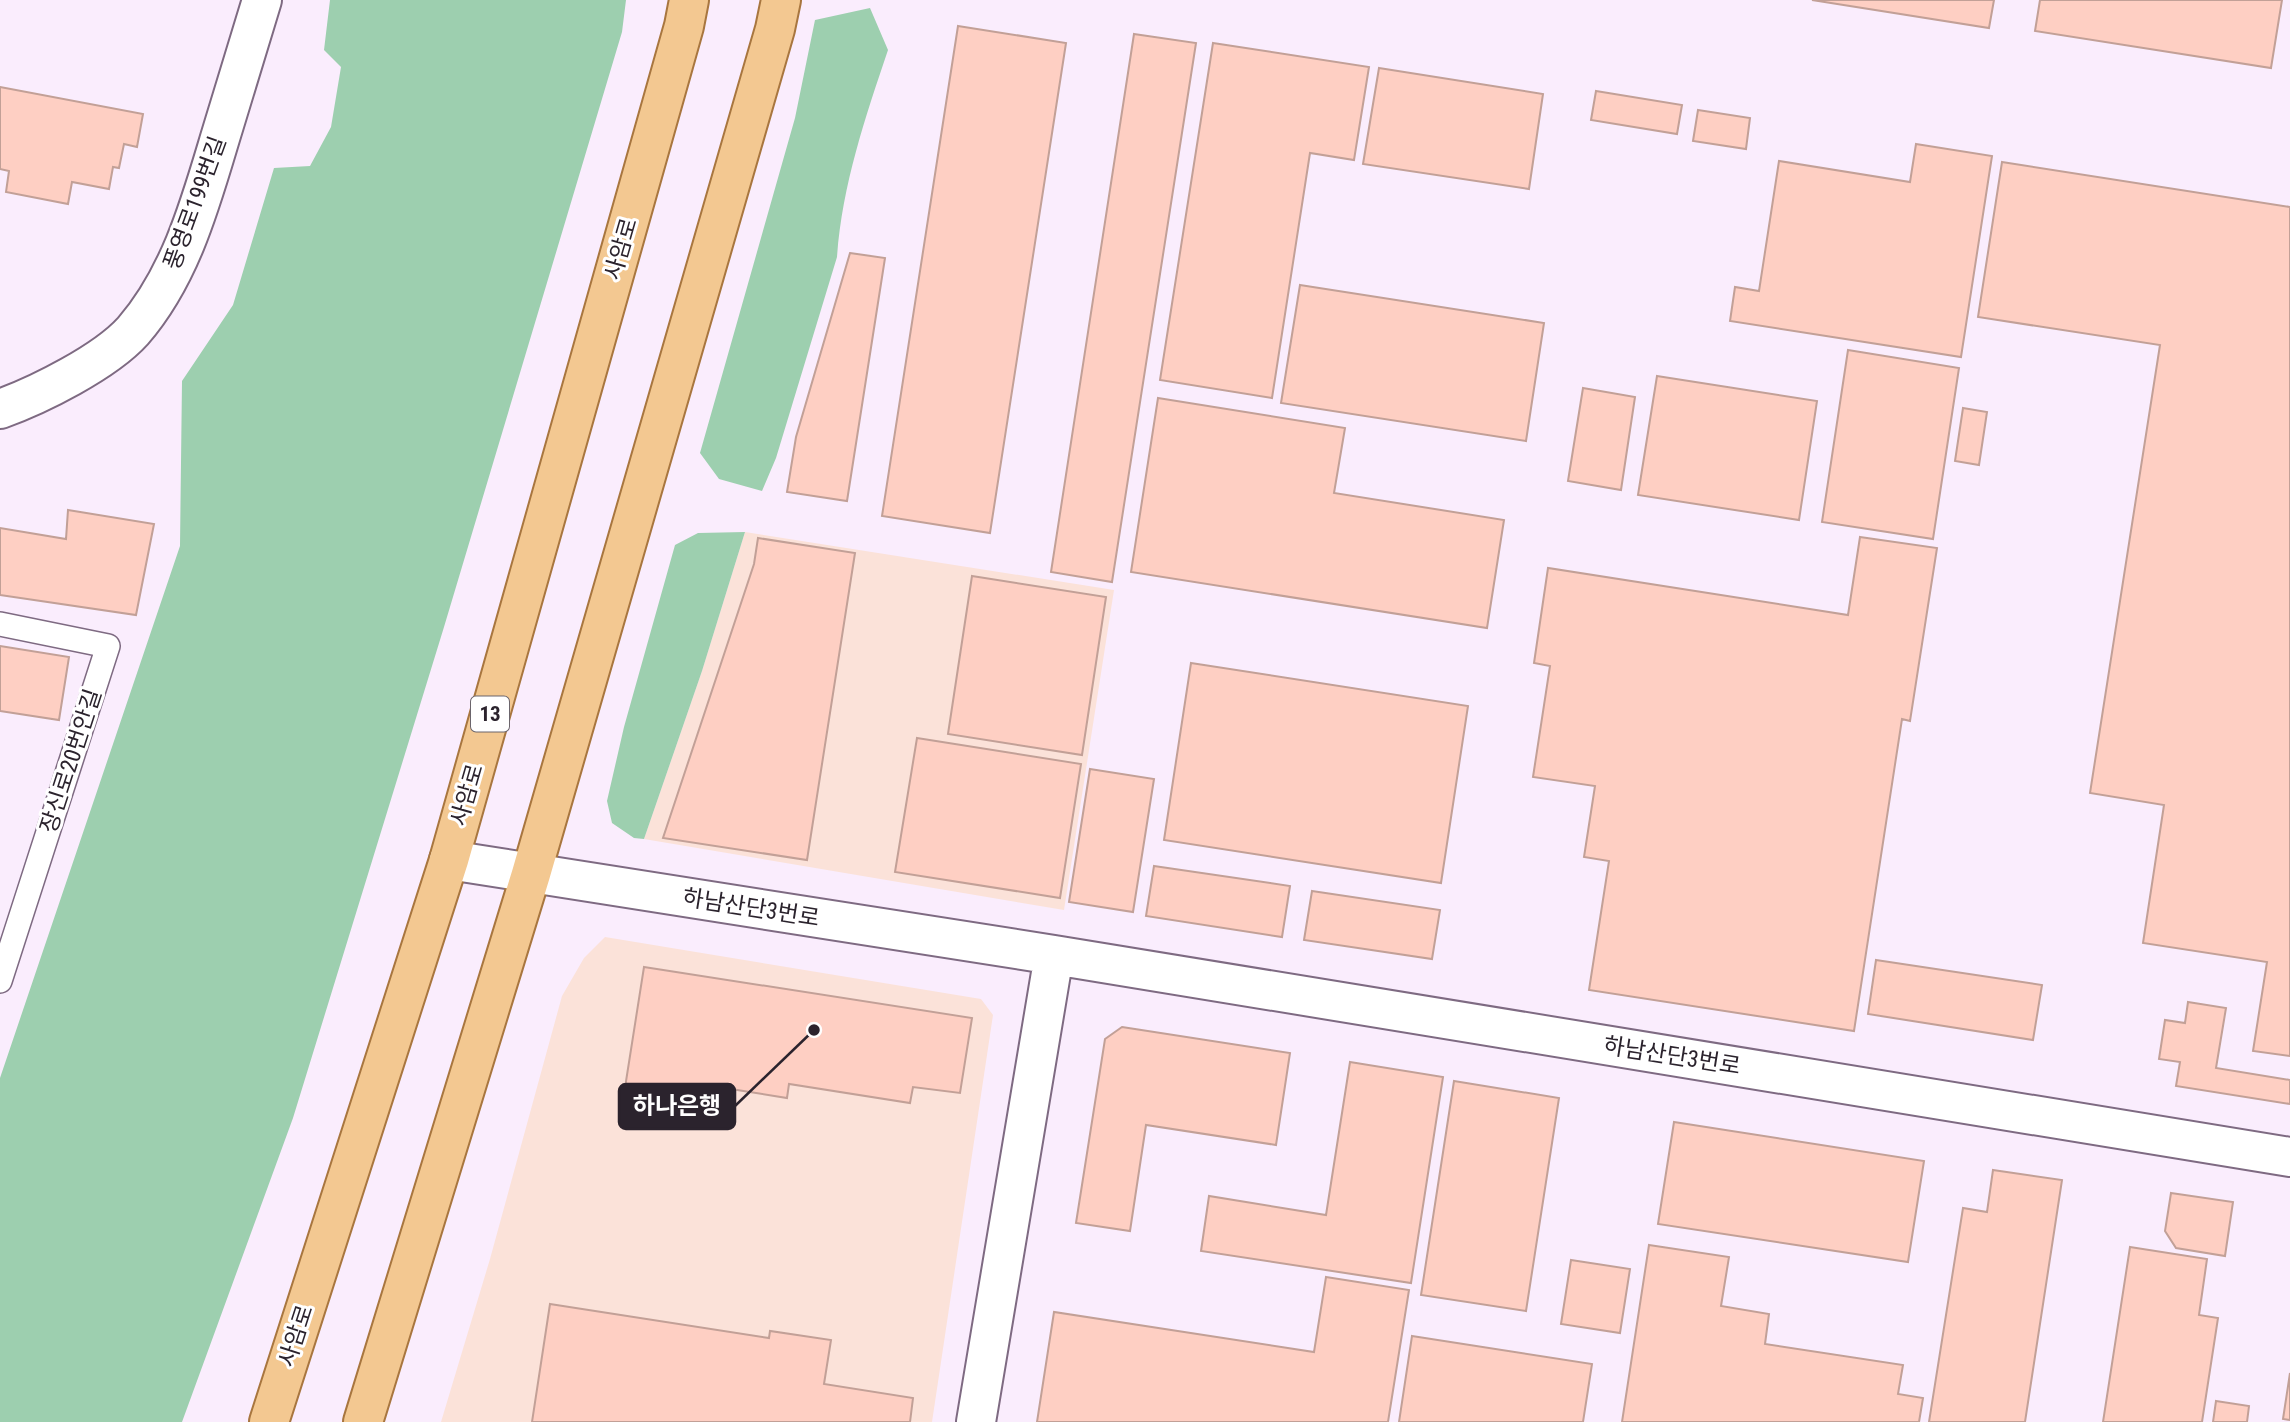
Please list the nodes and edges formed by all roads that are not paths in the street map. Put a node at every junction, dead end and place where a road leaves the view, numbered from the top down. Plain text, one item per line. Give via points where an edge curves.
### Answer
1 (262, 0) edge
2 (689, 0) edge
3 (781, 0) edge
4 (0, 409) edge
5 (0, 624) edge
6 (449, 860) junction
7 (531, 874) junction
8 (1054, 955) junction
9 (0, 981) edge
10 (2290, 1157) edge
11 (269, 1422) edge
12 (363, 1422) edge
13 (976, 1422) edge

1 - 4 street, 풍영로199번길 via 201,202 180,257 155,300 132,332 91,365
2 - 6 main road, 사암로 / 13
3 - 7 main road
5 - 9 lane, 장신로20번안길 via 108,646
6 - 7 street, 하남산단3번로
6 - 11 main road, 사암로 / 13
7 - 8 street, 하남산단3번로
7 - 12 main road
8 - 10 street, 하남산단3번로
8 - 13 street

